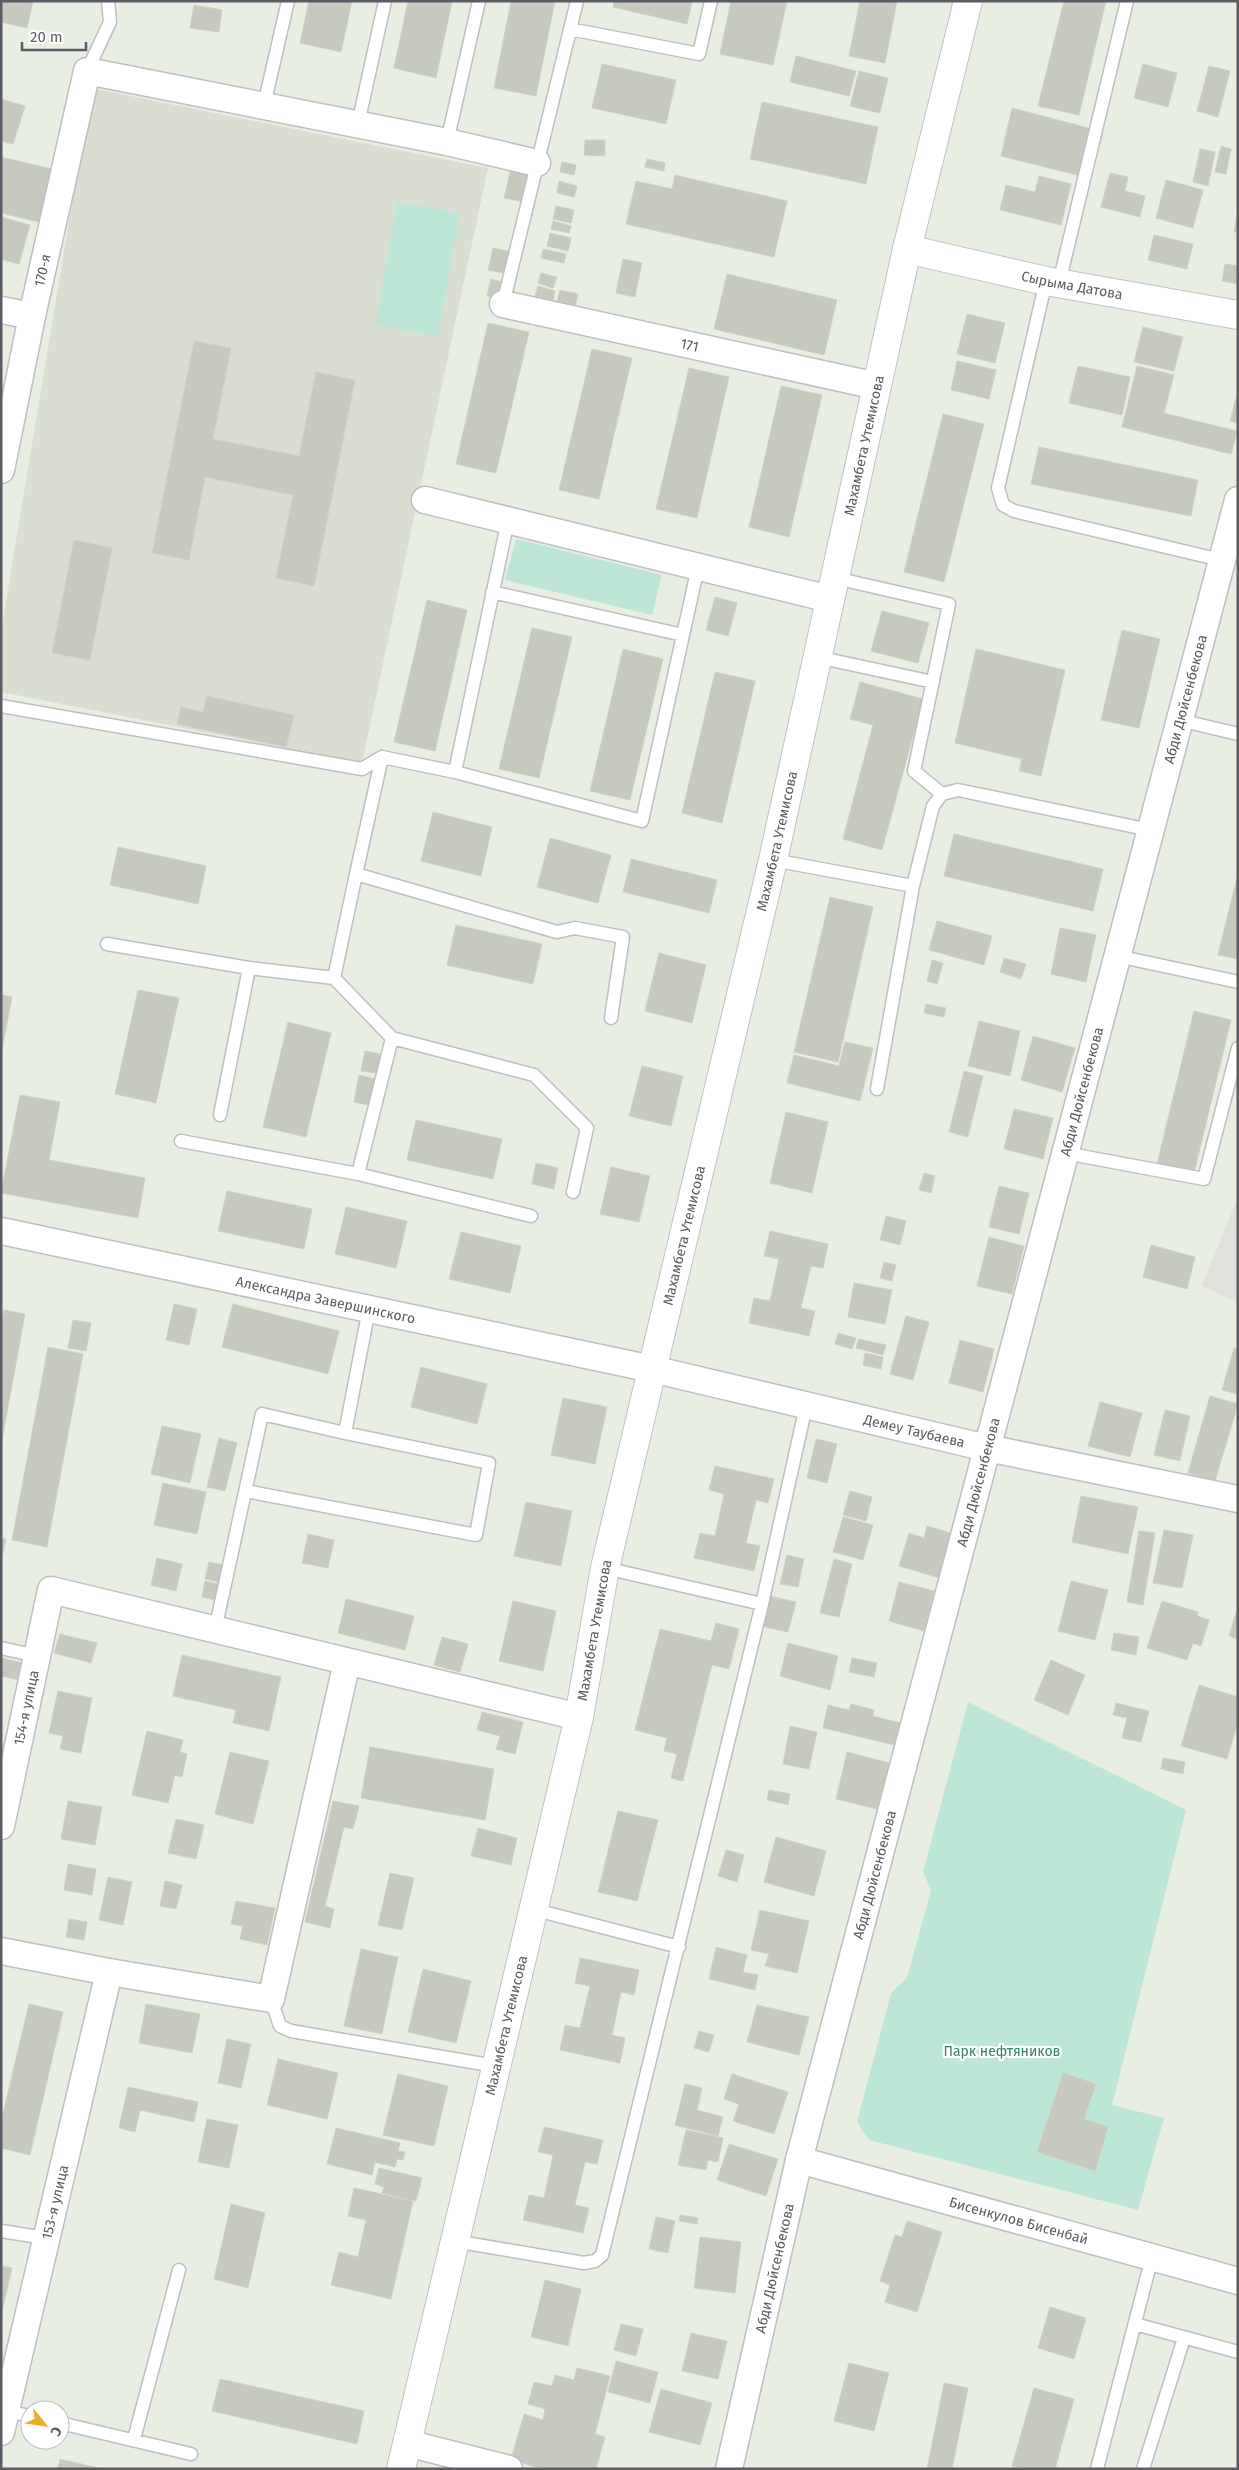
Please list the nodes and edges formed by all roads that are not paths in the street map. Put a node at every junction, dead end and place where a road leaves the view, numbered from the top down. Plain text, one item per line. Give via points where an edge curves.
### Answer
1 (108, 1) edge
2 (288, 1) edge
3 (385, 1) edge
4 (479, 1) edge
5 (577, 1) edge
6 (711, 1) edge
7 (968, 1) edge
8 (1127, 1) edge
9 (570, 29) junction
10 (87, 71) junction
11 (264, 105) junction
12 (358, 124) junction
13 (447, 142) junction
14 (537, 162) junction
15 (907, 249) junction
16 (1052, 282) junction
17 (503, 304) joint
18 (1, 310) edge
19 (1238, 315) edge
20 (32, 316) junction
21 (877, 386) junction
22 (1, 470) edge
23 (425, 500) dead end
24 (1238, 500) edge
25 (508, 520) junction
26 (1221, 560) junction
27 (698, 567) junction
28 (832, 589) junction
29 (492, 592) junction
30 (682, 635) junction
31 (817, 658) junction
32 (933, 682) junction
33 (1, 706) edge
34 (1179, 720) junction
35 (1238, 734) edge
36 (382, 757) junction
37 (455, 772) junction
38 (942, 794) junction
39 (1150, 830) junction
40 (773, 860) junction
41 (356, 874) junction
42 (913, 886) junction
43 (107, 944) dead end
44 (1116, 956) junction
45 (249, 968) junction
46 (334, 978) junction
47 (1238, 982) edge
48 (611, 1018) dead end
49 (392, 1038) junction
50 (1238, 1048) edge
51 (877, 1089) dead end
52 (220, 1116) dead end
53 (181, 1141) dead end
54 (1065, 1153) junction
55 (358, 1174) junction
56 (573, 1192) dead end
57 (532, 1216) dead end
58 (1, 1231) edge
59 (369, 1309) junction
60 (652, 1369) junction
61 (806, 1406) junction
62 (345, 1433) junction
63 (987, 1448) junction
64 (246, 1491) junction
65 (1238, 1499) edge
66 (605, 1568) junction
67 (762, 1604) junction
68 (215, 1630) junction
69 (1, 1648) edge
70 (37, 1656) junction
71 (347, 1662) junction
72 (579, 1717) junction
73 (1, 1826) edge
74 (532, 1909) junction
75 (679, 1947) junction
76 (1, 1951) edge
77 (109, 1972) junction
78 (271, 1998) junction
79 (495, 2066) junction
80 (800, 2160) junction
81 (1, 2231) edge
82 (45, 2238) junction
83 (454, 2241) junction
84 (1152, 2257) junction
85 (179, 2270) dead end
86 (1238, 2281) edge
87 (1135, 2324) junction
88 (1184, 2338) junction
89 (1238, 2352) edge
90 (13, 2420) edge
91 (70, 2425) edge
92 (134, 2439) junction
93 (192, 2454) dead end
94 (404, 2456) edge
95 (509, 2469) edge
96 (729, 2469) edge
97 (1098, 2469) edge
98 (1143, 2469) edge

1 - 10 lane via 110,22
2 - 11 lane
3 - 12 lane
4 - 13 lane
5 - 9 lane
6 - 9 lane via 699,54
7 - 15 street, Махамбета Утемисова
8 - 16 lane
9 - 14 lane
10 - 11 street
10 - 20 street, 170-я
11 - 12 street
12 - 13 street
13 - 14 street
14 - 17 lane
15 - 16 street, Сырыма Датова
15 - 21 street, Махамбета Утемисова
16 - 19 street, Сырыма Датова
16 - 26 lane via 998,488 1003,505 1014,511
17 - 21 street, 171
18 - 20 street
20 - 22 street, 170-я
21 - 28 street, Махамбета Утемисова
23 - 25 street
24 - 26 street, Абди Дюйсенбекова
25 - 27 street
25 - 29 lane
26 - 34 street, Абди Дюйсенбекова
27 - 28 street
27 - 30 lane
28 - 31 street, Махамбета Утемисова
28 - 32 lane via 949,604
29 - 30 lane
29 - 37 lane
30 - 37 lane via 642,821
31 - 32 lane
31 - 40 street, Махамбета Утемисова
32 - 38 lane via 914,771
33 - 36 lane via 362,769
34 - 35 lane
34 - 39 street, Абди Дюйсенбекова
36 - 37 lane
36 - 41 lane
38 - 39 lane via 958,790
38 - 42 lane via 933,806
39 - 44 street, Абди Дюйсенбекова
40 - 42 lane
40 - 60 street, Махамбета Утемисова
41 - 46 lane
41 - 48 lane via 558,932 575,928 623,937
42 - 51 lane
43 - 45 lane
44 - 47 lane
44 - 54 street, Абди Дюйсенбекова
45 - 46 lane
45 - 52 lane
46 - 49 lane
49 - 55 lane
49 - 56 lane via 534,1075 587,1128
50 - 54 lane via 1204,1179
53 - 55 lane
54 - 63 street, Абди Дюйсенбекова
55 - 57 lane
58 - 59 street, Александра Завершинского
59 - 60 street, Александра Завершинского
59 - 62 lane
60 - 61 street, Демеу Таубаева
60 - 66 street, Махамбета Утемисова
61 - 63 street, Демеу Таубаева
61 - 67 lane
62 - 64 lane via 262,1414
62 - 64 lane via 488,1462 476,1535
63 - 65 street, Демеу Таубаева
63 - 80 street, Абди Дюйсенбекова
64 - 68 lane
66 - 67 lane
66 - 72 street, Махамбета Утемисова
67 - 75 lane
68 - 70 street, 154-я улица via 51,1590
68 - 71 street
69 - 70 lane
70 - 73 street, 154-я улица
71 - 72 street
71 - 78 street
72 - 74 street, Махамбета Утемисова
74 - 75 lane
74 - 79 street, Махамбета Утемисова
75 - 83 lane via 602,2254 595,2261 584,2263
76 - 77 street
77 - 78 street
77 - 82 street, 153-я улица
78 - 79 lane via 280,2026 291,2031
79 - 83 street, Махамбета Утемисова
80 - 84 street, Бисенкулов Бисенбай
80 - 96 street, Абди Дюйсенбекова
81 - 82 lane
82 - 90 street, 153-я улица
83 - 94 street, Махамбета Утемисова
84 - 86 street, Бисенкулов Бисенбай
84 - 87 lane
85 - 92 lane
87 - 88 lane
87 - 97 lane
88 - 89 lane
88 - 98 lane
91 - 92 lane
92 - 93 lane
94 - 95 street

